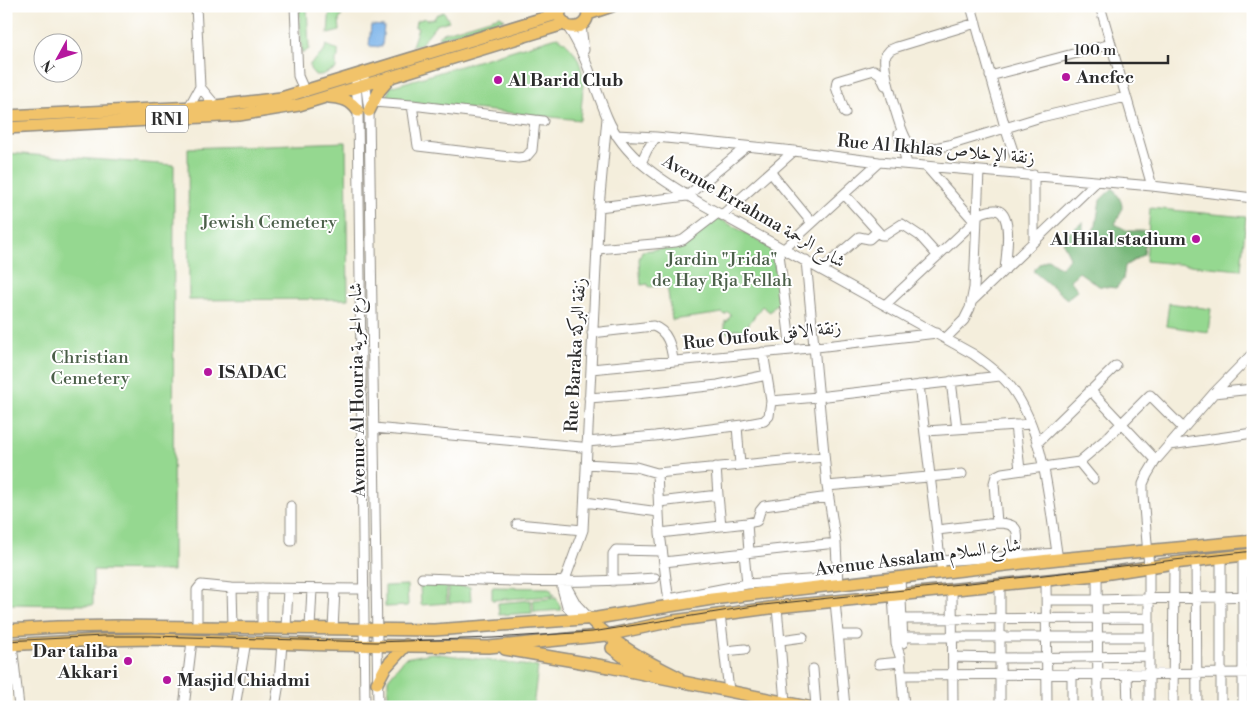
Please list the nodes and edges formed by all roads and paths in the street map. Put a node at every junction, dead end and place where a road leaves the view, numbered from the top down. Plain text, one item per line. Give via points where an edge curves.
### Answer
1 (196, 6) edge
2 (296, 6) edge
3 (612, 6) edge
4 (971, 6) edge
5 (1100, 6) edge
6 (561, 9) edge
7 (587, 10) edge
8 (976, 23) junction
9 (565, 25) junction
10 (581, 26) junction
11 (1111, 44) junction
12 (585, 58) junction
13 (392, 76) junction
14 (990, 76) junction
15 (360, 81) junction
16 (200, 87) junction
17 (305, 92) junction
18 (1126, 96) junction
19 (325, 97) junction
20 (412, 105) junction
21 (216, 106) junction
22 (189, 107) junction
23 (367, 108) junction
24 (845, 113) dead end
25 (6, 116) edge
26 (607, 118) junction
27 (6, 128) edge
28 (1004, 128) junction
29 (616, 135) junction
30 (656, 137) junction
31 (746, 147) junction
32 (794, 151) junction
33 (1015, 157) dead end
34 (879, 162) junction
35 (641, 164) junction
36 (907, 164) junction
37 (926, 166) junction
38 (979, 171) junction
39 (772, 173) junction
40 (1034, 174) junction
41 (1096, 182) junction
42 (1152, 186) junction
43 (844, 194) junction
44 (687, 196) junction
45 (1253, 198) edge
46 (599, 207) junction
47 (720, 213) junction
48 (976, 220) junction
49 (812, 224) junction
50 (877, 232) junction
51 (1034, 241) junction
52 (597, 248) junction
53 (781, 248) junction
54 (938, 256) junction
55 (806, 260) junction
56 (822, 269) junction
57 (1005, 270) junction
58 (971, 302) junction
59 (886, 305) junction
60 (592, 333) junction
61 (937, 333) junction
62 (946, 338) junction
63 (815, 346) junction
64 (791, 350) junction
65 (763, 352) junction
66 (1253, 353) edge
67 (673, 360) junction
68 (1116, 366) dead end
69 (590, 369) junction
70 (767, 375) junction
71 (1000, 376) junction
72 (951, 382) junction
73 (920, 385) junction
74 (1253, 389) edge
75 (1090, 390) junction
76 (1214, 392) junction
77 (818, 397) junction
78 (589, 398) junction
79 (771, 401) junction
80 (1032, 424) junction
81 (1122, 424) junction
82 (1015, 425) junction
83 (738, 426) junction
84 (374, 428) junction
85 (1183, 428) junction
86 (956, 429) junction
87 (926, 431) junction
88 (1253, 433) edge
89 (1037, 443) junction
90 (584, 444) junction
91 (1170, 445) junction
92 (824, 457) junction
93 (1156, 460) junction
94 (1078, 462) junction
95 (586, 464) junction
96 (740, 465) junction
97 (716, 467) junction
98 (1043, 467) junction
99 (1020, 470) junction
100 (656, 473) junction
101 (962, 474) dead end
102 (930, 477) junction
103 (1092, 480) dead end
104 (827, 486) junction
105 (718, 495) junction
106 (829, 497) junction
107 (585, 502) junction
108 (659, 502) junction
109 (291, 506) dead end
110 (659, 512) junction
111 (747, 523) junction
112 (517, 524) dead end
113 (997, 524) junction
114 (721, 526) junction
115 (583, 530) junction
116 (938, 530) junction
117 (660, 533) junction
118 (291, 541) dead end
119 (1253, 541) edge
120 (836, 543) junction
121 (1147, 551) junction
122 (662, 552) junction
123 (747, 552) junction
124 (1248, 555) edge
125 (1058, 556) junction
126 (1016, 557) junction
127 (1221, 557) junction
128 (1196, 560) junction
129 (940, 561) junction
130 (664, 562) junction
131 (1174, 563) junction
132 (1149, 567) junction
133 (941, 574) junction
134 (1097, 575) junction
135 (422, 578) dead end
136 (655, 578) dead end
137 (896, 578) junction
138 (1046, 580) junction
139 (613, 581) junction
140 (837, 582) junction
141 (747, 584) junction
142 (1000, 585) junction
143 (563, 586) junction
144 (232, 588) junction
145 (262, 588) junction
146 (288, 589) junction
147 (312, 589) junction
148 (364, 589) junction
149 (335, 590) junction
150 (952, 590) junction
151 (897, 595) junction
152 (1243, 596) junction
153 (1253, 596) edge
154 (1220, 597) junction
155 (1174, 598) junction
156 (1196, 598) junction
157 (1149, 599) junction
158 (1046, 600) junction
159 (1098, 600) junction
160 (834, 601) junction
161 (669, 602) junction
162 (777, 608) junction
163 (720, 614) junction
164 (954, 618) junction
165 (1046, 618) junction
166 (1098, 618) junction
167 (1149, 618) junction
168 (583, 619) junction
169 (903, 619) junction
170 (1001, 619) junction
171 (197, 626) junction
172 (233, 627) junction
173 (262, 628) junction
174 (286, 628) junction
175 (310, 628) junction
176 (333, 629) junction
177 (370, 629) junction
178 (6, 630) edge
179 (839, 635) junction
180 (858, 635) dead end
181 (602, 636) junction
182 (803, 636) dead end
183 (1098, 636) junction
184 (903, 637) junction
185 (1001, 637) junction
186 (1149, 637) junction
187 (953, 638) junction
188 (1046, 638) junction
189 (781, 640) junction
190 (192, 641) junction
191 (246, 642) junction
192 (282, 643) junction
193 (9, 645) edge
194 (370, 645) junction
195 (406, 645) junction
196 (489, 647) junction
197 (745, 649) dead end
198 (725, 651) junction
199 (953, 656) junction
200 (1149, 656) junction
201 (1046, 657) junction
202 (1098, 657) junction
203 (1001, 658) junction
204 (900, 659) junction
205 (879, 664) dead end
206 (813, 669) dead end
207 (1196, 672) junction
208 (1220, 672) junction
209 (1046, 673) junction
210 (1072, 673) junction
211 (1098, 673) junction
212 (1127, 673) junction
213 (1149, 673) junction
214 (1173, 673) junction
215 (1243, 673) junction
216 (1253, 673) edge
217 (1001, 674) junction
218 (648, 675) junction
219 (902, 675) junction
220 (952, 676) junction
221 (377, 682) junction
222 (688, 683) junction
223 (6, 684) edge
224 (17, 684) junction
225 (728, 691) junction
226 (785, 702) junction
227 (19, 707) edge
228 (184, 707) edge
229 (235, 707) edge
230 (275, 707) edge
231 (365, 707) edge
232 (378, 707) edge
233 (808, 707) edge
234 (816, 707) edge
235 (845, 707) edge
236 (904, 707) edge
237 (953, 707) edge
238 (1000, 707) edge
239 (1047, 707) edge
240 (1072, 707) edge
241 (1098, 707) edge
242 (1128, 707) edge
243 (1149, 707) edge
244 (1173, 707) edge
245 (1197, 707) edge
246 (1221, 707) edge
247 (1243, 707) edge

1 - 16 street
2 - 17 street via 298,76
3 - 7 main road
4 - 8 street
5 - 11 street
6 - 9 main road, RN1 via 560,18
6 - 15 main road, RN1
7 - 10 main road via 586,21
8 - 14 street
8 - 28 street via 890,50 884,60 890,86 907,141 917,150 948,145
9 - 10 main road, RN1
9 - 12 street, Avenue Errahma شارع الرحمة
9 - 13 main road, RN1
10 - 12 street, Avenue Errahma شارع الرحمة
11 - 14 street
11 - 18 street
12 - 26 street, Avenue Errahma شارع الرحمة
13 - 15 main road, RN1
13 - 23 main road
14 - 28 street
15 - 17 main road, RN1
15 - 19 main road, RN1
15 - 23 street, Avenue Al Houria شارع الحرية
16 - 21 street
16 - 22 street
17 - 21 main road, RN1
18 - 28 street
18 - 42 street
19 - 23 main road via 344,99
19 - 27 main road, RN1 via 282,109 239,115
20 - 20 street via 539,120 532,150 526,157 518,158 418,146
20 - 23 street
21 - 22 main road, RN1
22 - 25 main road, RN1
23 - 84 street, Avenue Al Houria شارع الحرية
23 - 148 street, Avenue Al Houria شارع الحرية
24 - 36 street via 837,82 874,70 880,74
26 - 29 street, Avenue Errahma شارع الرحمة
26 - 46 street, Rue Baraka زنقة البركة
28 - 33 street
29 - 30 street, Rue Al Ikhlas زنقة الإخلاص
29 - 35 street, Avenue Errahma شارع الرحمة
30 - 31 street, Rue Al Ikhlas زنقة الإخلاص
30 - 35 street
31 - 32 street, Rue Al Ikhlas زنقة الإخلاص
31 - 44 street
32 - 34 street, Rue Al Ikhlas زنقة الإخلاص
32 - 39 street
34 - 36 street, Rue Al Ikhlas زنقة الإخلاص
34 - 43 street
35 - 44 street, Avenue Errahma شارع الرحمة
36 - 37 street, Rue Al Ikhlas زنقة الإخلاص
37 - 38 street, Rue Al Ikhlas زنقة الإخلاص
37 - 48 street
38 - 40 street, Rue Al Ikhlas زنقة الإخلاص
38 - 48 street
39 - 47 street
39 - 49 street
40 - 41 street, Rue Al Ikhlas زنقة الإخلاص
40 - 51 street
41 - 42 street, Rue Al Ikhlas زنقة الإخلاص
41 - 51 street
42 - 45 street, Rue Al Ikhlas زنقة الإخلاص
43 - 49 street
43 - 50 street
44 - 46 street
44 - 47 street, Avenue Errahma شارع الرحمة
46 - 52 street, Rue Baraka زنقة البركة
47 - 52 street via 676,242
47 - 53 street, Avenue Errahma شارع الرحمة
48 - 54 street
48 - 57 street via 996,210 1003,213 1007,220
48 - 58 street
49 - 53 street
50 - 54 street via 883,236 902,224 915,231
50 - 56 street via 869,239 859,238
51 - 57 street
52 - 60 street, Rue Baraka زنقة البركة
53 - 55 street, Avenue Errahma شارع الرحمة
53 - 64 street
54 - 59 street
55 - 56 street, Avenue Errahma شارع الرحمة
55 - 63 street
56 - 59 street, Avenue Errahma شارع الرحمة
57 - 58 street
58 - 62 street via 964,320
59 - 61 street, Avenue Errahma شارع الرحمة
60 - 67 street via 653,326 667,337
60 - 69 street, Rue Baraka زنقة البركة
61 - 62 street, Avenue Errahma شارع الرحمة
61 - 63 street, Rue Oufouk زنقة الافق
62 - 71 street, Avenue Errahma شارع الرحمة
63 - 64 street, Rue Oufouk زنقة الافق
63 - 77 street
64 - 65 street, Rue Oufouk زنقة الافق
65 - 67 street, Rue Oufouk زنقة الافق
65 - 70 street
66 - 76 street
67 - 69 street, Rue Oufouk زنقة الافق
68 - 75 street
69 - 78 street, Rue Baraka زنقة البركة
70 - 78 street via 718,385
70 - 79 street
71 - 72 street
71 - 80 street, Avenue Errahma شارع الرحمة via 1018,398
72 - 73 street
72 - 86 street
73 - 77 street
73 - 87 street
74 - 76 street
75 - 81 street
75 - 89 street
76 - 85 street
77 - 79 street
77 - 92 street
78 - 90 street, Rue Baraka زنقة البركة
79 - 83 street via 767,419
80 - 82 street
80 - 89 street, Avenue Errahma شارع الرحمة
81 - 85 street via 1152,395
81 - 93 street
81 - 94 street
82 - 86 street
82 - 99 street
83 - 90 street
83 - 96 street
84 - 90 street
84 - 177 street, Avenue Al Houria شارع الحرية
85 - 91 street
86 - 87 street
87 - 102 street
88 - 91 street
89 - 98 street, Avenue Errahma شارع الرحمة
90 - 95 street, Rue Baraka زنقة البركة
91 - 93 street
92 - 96 street
92 - 104 street
93 - 121 street via 1143,484
94 - 98 street
94 - 103 street
95 - 100 street via 636,467
95 - 107 street, Rue Baraka زنقة البركة
96 - 97 street
97 - 100 street
97 - 105 street
98 - 99 street
98 - 125 street, Avenue Errahma شارع الرحمة
99 - 113 street via 995,477
100 - 108 street
101 - 102 street
102 - 104 street
102 - 116 street
104 - 106 street
105 - 108 street
105 - 114 street
106 - 111 street via 764,506 757,521
106 - 120 street
107 - 110 street
107 - 115 street, Rue Baraka زنقة البركة
108 - 110 street
109 - 118 street
110 - 117 street
111 - 114 street
111 - 123 street
112 - 115 street
113 - 116 street
113 - 126 street via 1008,523 1016,529
114 - 117 street
115 - 143 street, Rue Baraka زنقة البركة
116 - 129 street
117 - 122 street
119 - 121 main road, Avenue Assalam شارع السلام
120 - 123 street
120 - 140 street
121 - 125 main road, Avenue Assalam شارع السلام
121 - 132 street
122 - 130 street
122 - 139 street via 616,550 613,554
123 - 130 street
123 - 141 street
124 - 127 main road, Avenue Assalam شارع السلام
124 - 152 street
125 - 126 street
125 - 133 main road, Avenue Assalam شارع السلام
126 - 129 street
127 - 128 main road, Avenue Assalam شارع السلام
127 - 154 street
128 - 131 main road, Avenue Assalam شارع السلام
128 - 156 street
129 - 133 street
130 - 161 street
131 - 132 main road, Avenue Assalam شارع السلام
131 - 155 street
132 - 134 main road, Avenue Assalam شارع السلام
132 - 157 street
133 - 137 main road, Avenue Assalam شارع السلام
134 - 138 main road, Avenue Assalam شارع السلام
134 - 159 street
135 - 143 street
136 - 139 street
137 - 140 main road, Avenue Assalam شارع السلام
137 - 151 street
138 - 142 main road, Avenue Assalam شارع السلام
138 - 158 street
139 - 143 street
140 - 141 street
140 - 161 main road, Avenue Assalam شارع السلام
141 - 161 street
142 - 150 main road, Avenue Assalam شارع السلام
142 - 170 street
143 - 168 street
144 - 145 street
144 - 171 street via 199,586
144 - 172 street
145 - 146 street
145 - 173 street
146 - 147 street
146 - 174 street
147 - 149 street
147 - 175 street
148 - 149 street
148 - 177 street, Avenue Al Houria شارع الحرية
149 - 176 street
150 - 151 main road, Avenue Assalam شارع السلام
150 - 164 street
151 - 160 main road, Avenue Assalam شارع السلام
151 - 169 street
151 - 204 street via 896,644
152 - 153 street
152 - 154 street
152 - 215 street
154 - 156 street
154 - 208 street
155 - 156 street
155 - 157 street
155 - 214 street
156 - 207 street
157 - 159 street
157 - 167 street
158 - 159 street
158 - 165 street
159 - 166 street
160 - 162 main road, Avenue Assalam شارع السلام
160 - 179 street
161 - 168 main road, Avenue Assalam شارع السلام
162 - 163 main road, Avenue Assalam شارع السلام
162 - 189 street
163 - 181 main road, Avenue Assalam شارع السلام
163 - 198 street
164 - 169 street
164 - 170 street
164 - 187 street
165 - 166 street
165 - 170 street
165 - 188 street
166 - 167 street
166 - 183 street
167 - 186 street
168 - 177 main road, Avenue Assalam شارع السلام via 434,630
168 - 181 main road
169 - 184 street
170 - 185 street
171 - 172 main road, Avenue Assalam شارع السلام
171 - 178 main road, Avenue Assalam شارع السلام via 74,626
172 - 173 main road, Avenue Assalam شارع السلام
173 - 174 main road, Avenue Assalam شارع السلام
174 - 175 main road, Avenue Assalam شارع السلام
175 - 176 main road, Avenue Assalam شارع السلام
176 - 177 main road, Avenue Assalam شارع السلام
177 - 194 street, Avenue Al Houria شارع الحرية
179 - 180 street
179 - 235 street
181 - 196 main road, Avenue Assalam شارع السلام
181 - 218 main road
181 - 222 main road
182 - 189 street
183 - 186 street
183 - 188 street
183 - 202 street
184 - 187 street
184 - 204 street
185 - 187 street
185 - 188 street
185 - 203 street
186 - 200 street
187 - 199 street
188 - 201 street
189 - 226 street
190 - 191 main road
190 - 193 main road via 99,640
190 - 228 street
191 - 192 main road
191 - 229 street
192 - 194 main road
192 - 230 street
193 - 224 street
194 - 195 main road
194 - 221 street, Avenue Al Houria شارع الحرية
194 - 231 street, Avenue Al Houria شارع الحرية
195 - 196 main road
195 - 221 main road
196 - 218 main road
197 - 198 street
198 - 225 street
199 - 203 street
199 - 220 street
200 - 202 street
200 - 213 street
201 - 202 street
201 - 203 street
201 - 209 street
202 - 211 street
203 - 217 street
204 - 205 street
204 - 219 street
206 - 234 street
207 - 208 street
207 - 214 street
207 - 245 street
208 - 215 street
208 - 246 street
209 - 210 street
209 - 217 street
209 - 239 street
210 - 211 street
210 - 240 street
211 - 212 street
211 - 241 street
212 - 213 street
212 - 242 street
213 - 214 street
213 - 243 street
214 - 244 street
215 - 216 street
215 - 247 street
217 - 220 street
217 - 238 street
218 - 222 main road
219 - 220 street
219 - 236 street
220 - 237 street
221 - 232 street, Avenue Al Houria شارع الحرية
222 - 225 main road
223 - 224 street
224 - 227 street
225 - 226 main road
226 - 233 main road

